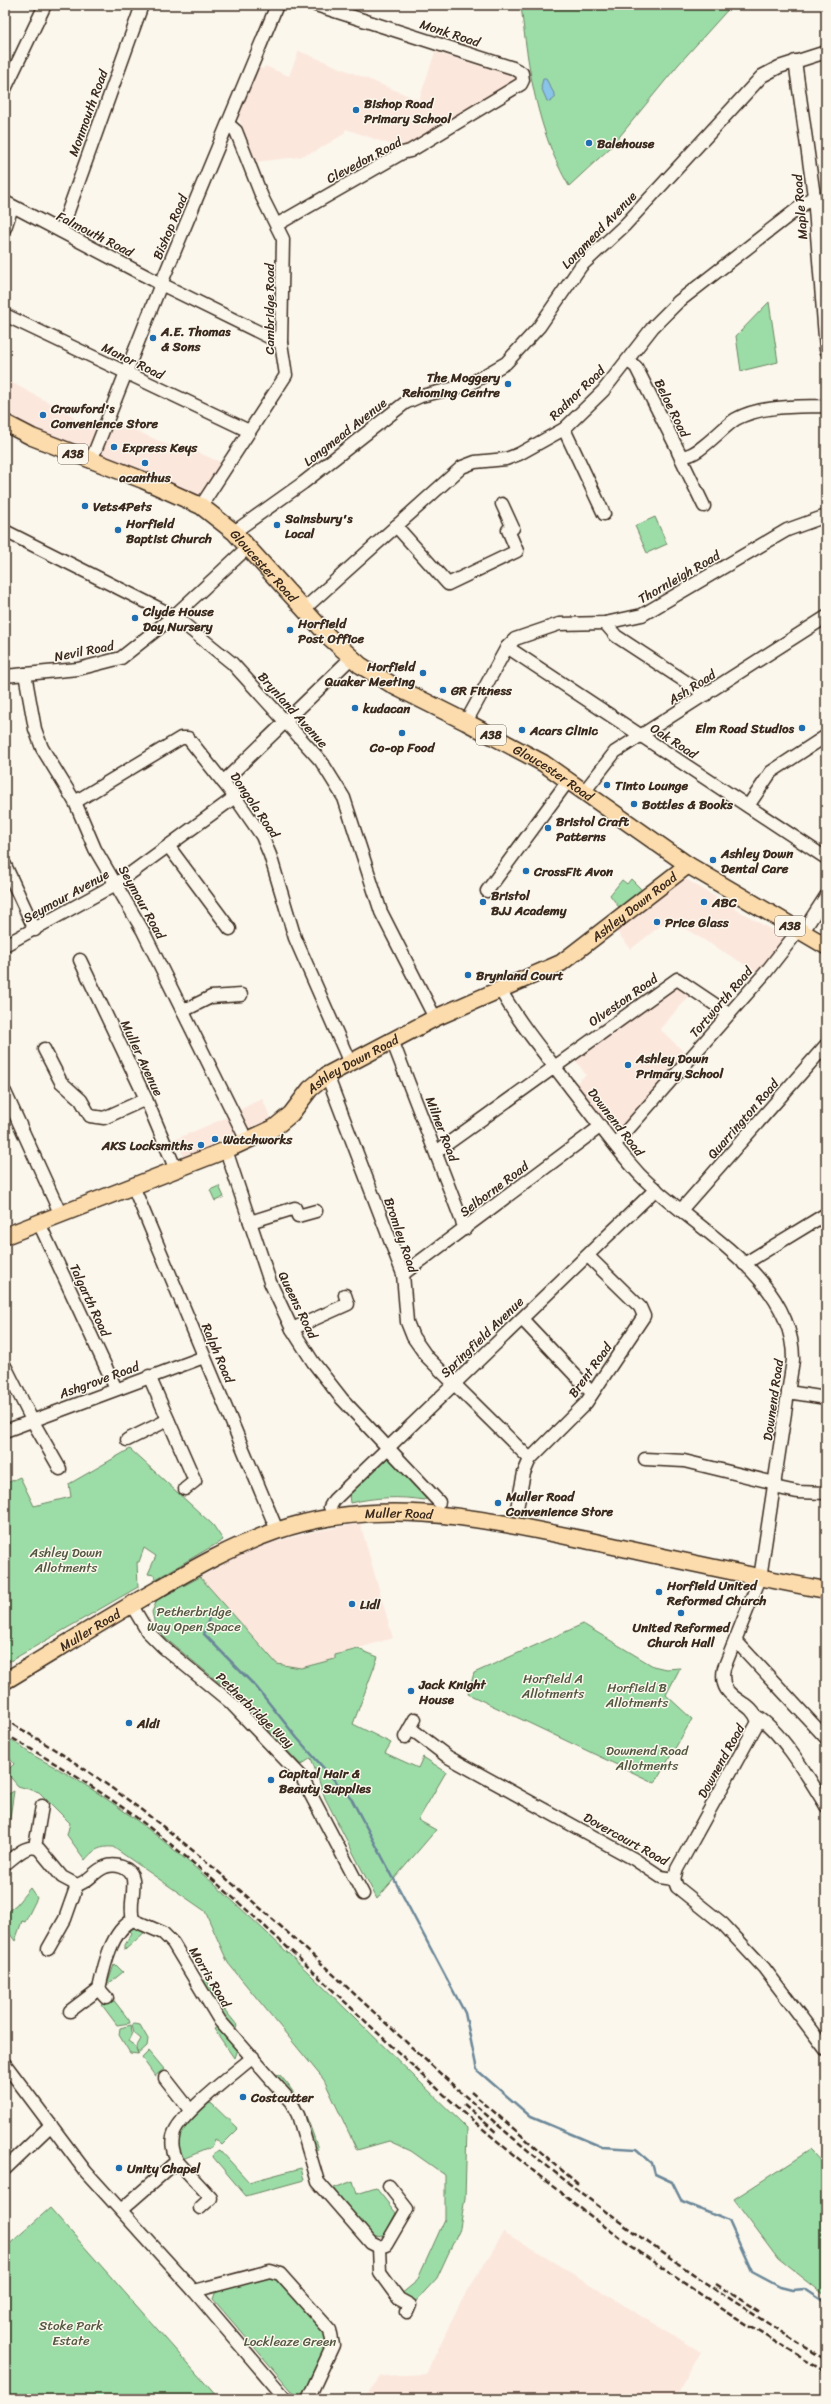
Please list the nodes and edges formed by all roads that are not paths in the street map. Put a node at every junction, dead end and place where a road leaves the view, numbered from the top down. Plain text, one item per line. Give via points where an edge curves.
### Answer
1 (45, 5) edge
2 (142, 5) edge
3 (277, 5) edge
4 (316, 5) edge
5 (826, 52) edge
6 (795, 61) junction
7 (524, 80) joint
8 (5, 89) edge
9 (228, 124) junction
10 (814, 196) junction
11 (9, 204) edge
12 (278, 224) junction
13 (5, 228) edge
14 (61, 231) junction
15 (161, 284) junction
16 (5, 315) edge
17 (281, 343) junction
18 (826, 350) edge
19 (628, 361) junction
20 (126, 373) junction
21 (826, 406) edge
22 (5, 423) edge
23 (564, 429) junction
24 (249, 432) junction
25 (678, 452) junction
26 (91, 461) junction
27 (502, 504) dead end
28 (201, 506) junction
29 (704, 506) dead end
30 (604, 514) dead end
31 (826, 516) edge
32 (396, 526) junction
33 (5, 531) edge
34 (234, 532) junction
35 (247, 548) junction
36 (304, 609) junction
37 (174, 616) junction
38 (826, 617) edge
39 (605, 623) junction
40 (507, 647) junction
41 (351, 658) junction
42 (25, 674) junction
43 (5, 676) edge
44 (706, 695) junction
45 (285, 722) junction
46 (466, 722) junction
47 (641, 735) junction
48 (826, 736) edge
49 (568, 781) junction
50 (223, 782) junction
51 (584, 792) junction
52 (235, 797) junction
53 (75, 802) junction
54 (748, 806) junction
55 (170, 847) junction
56 (826, 858) edge
57 (5, 865) edge
58 (688, 865) junction
59 (116, 884) junction
60 (487, 891) dead end
61 (826, 896) edge
62 (230, 929) dead end
63 (35, 930) junction
64 (800, 932) junction
65 (5, 945) edge
66 (826, 946) edge
67 (80, 960) dead end
68 (502, 991) junction
69 (241, 995) dead end
70 (183, 1012) junction
71 (729, 1014) junction
72 (435, 1018) junction
73 (392, 1040) junction
74 (826, 1046) edge
75 (44, 1049) dead end
76 (350, 1062) junction
77 (554, 1066) junction
78 (327, 1075) junction
79 (5, 1092) edge
80 (146, 1100) junction
81 (601, 1126) junction
82 (247, 1141) junction
83 (616, 1144) junction
84 (226, 1150) junction
85 (436, 1152) junction
86 (176, 1170) junction
87 (133, 1186) junction
88 (656, 1189) junction
89 (681, 1210) junction
90 (316, 1211) dead end
91 (826, 1214) edge
92 (61, 1215) junction
93 (250, 1222) junction
94 (39, 1224) junction
95 (465, 1229) junction
96 (5, 1236) edge
97 (588, 1256) junction
98 (744, 1264) junction
99 (403, 1274) junction
100 (345, 1295) dead end
101 (522, 1319) junction
102 (292, 1329) junction
103 (204, 1357) junction
104 (5, 1366) edge
105 (149, 1376) junction
106 (454, 1384) junction
107 (116, 1389) junction
108 (788, 1392) junction
109 (592, 1393) junction
110 (826, 1398) edge
111 (32, 1420) junction
112 (168, 1420) junction
113 (5, 1431) edge
114 (127, 1440) dead end
115 (388, 1447) junction
116 (530, 1459) junction
117 (644, 1459) dead end
118 (60, 1469) dead end
119 (774, 1485) junction
120 (185, 1489) dead end
121 (826, 1493) edge
122 (439, 1502) dead end
123 (330, 1507) dead end
124 (515, 1517) junction
125 (277, 1530) junction
126 (760, 1578) junction
127 (826, 1590) edge
128 (131, 1604) junction
129 (736, 1641) junction
130 (5, 1681) edge
131 (756, 1716) junction
132 (410, 1728) dead end
133 (826, 1738) edge
134 (42, 1806) dead end
135 (826, 1806) edge
136 (35, 1847) junction
137 (5, 1864) edge
138 (674, 1879) junction
139 (77, 1885) junction
140 (363, 1894) dead end
141 (133, 1920) junction
142 (48, 1949) dead end
143 (70, 2010) dead end
144 (826, 2050) edge
145 (253, 2057) junction
146 (5, 2064) edge
147 (165, 2078) dead end
148 (190, 2110) junction
149 (50, 2125) junction
150 (177, 2161) junction
151 (5, 2169) edge
152 (388, 2186) dead end
153 (200, 2208) dead end
154 (121, 2210) junction
155 (379, 2247) junction
156 (194, 2291) junction
157 (407, 2312) dead end
158 (286, 2399) edge
159 (308, 2399) edge

1 - 8 street
2 - 14 street, Monmouth Road
3 - 9 street, Bishop Road
4 - 7 street, Monk Road via 513,68 522,73
5 - 6 street, Longmead Avenue
6 - 10 street, Maple Road
6 - 34 street, Longmead Avenue via 771,70 750,89 625,225 581,266 539,327 506,363 468,385 422,396 405,403 303,483
7 - 12 street, Clevedon Road via 410,151 402,153
9 - 12 street, Cambridge Road via 236,131 262,197
9 - 15 street, Bishop Road
10 - 18 street, Maple Road
10 - 19 street, Radnor Road via 678,302 653,327
11 - 13 street
11 - 14 street, Falmouth Road
12 - 17 street, Cambridge Road via 283,239
14 - 15 street, Falmouth Road
15 - 17 street, Falmouth Road
15 - 20 street, Bishop Road
16 - 20 street, Manor Road
17 - 24 street, Cambridge Road via 286,375
19 - 23 street, Radnor Road via 603,391
19 - 25 street, Beloe Road via 640,374
20 - 24 street, Manor Road
20 - 26 street, Bishop Road
21 - 25 street, Beloe Road via 784,407 747,415 735,419 691,455 681,456
22 - 26 main road, Gloucester Road / A38
23 - 30 street
23 - 32 street, Radnor Road via 506,459 475,462 462,467
24 - 28 street, Cambridge Road
25 - 29 street
26 - 28 main road, Gloucester Road / A38
27 - 32 street via 513,528 508,530 517,551 448,584
28 - 34 main road, Gloucester Road / A38
31 - 39 street, Thornleigh Road via 787,530 653,610
32 - 36 street, Radnor Road
33 - 37 street, Brynland Avenue
34 - 35 main road, Gloucester Road / A38
35 - 36 main road, Gloucester Road / A38
35 - 37 street, Nevil Road
36 - 41 main road, Gloucester Road / A38
37 - 42 street, Nevil Road via 121,658 78,669
37 - 45 street, Brynland Avenue via 232,663
38 - 44 street, Ash Road
39 - 40 street, Thornleigh Road via 559,624 515,639
39 - 44 street via 616,636
40 - 46 street, Thornleigh Road
40 - 47 street, Oak Road
41 - 45 street
41 - 46 main road, Gloucester Road / A38 via 394,686
42 - 43 street, Nevil Road
42 - 53 street, Seymour Road via 35,729 42,748
44 - 47 street, Ash Road
45 - 50 street
45 - 72 street, Brynland Avenue via 321,761 344,798 381,912
46 - 49 main road, Gloucester Road / A38 via 544,763
47 - 51 street, Ash Road via 609,758
47 - 54 street, Oak Road
48 - 54 street via 770,772
49 - 51 main road, Gloucester Road / A38
49 - 60 street
50 - 52 street, Dongola Road
50 - 53 street, Dongola Road via 185,737
51 - 58 main road, Gloucester Road / A38
52 - 55 street, Seymour Avenue
52 - 76 street, Dongola Road via 262,836 270,854 295,938
53 - 59 street, Seymour Road via 95,849
54 - 56 street, Oak Road
55 - 59 street, Seymour Avenue
55 - 62 street
57 - 63 street
58 - 64 main road, Gloucester Road / A38
58 - 68 main road, Ashley Down Road via 562,963
59 - 63 street, Seymour Avenue
59 - 70 street, Seymour Road via 143,931
61 - 64 street, Tortworth Road
63 - 65 street, Seymour Avenue
64 - 66 main road, Gloucester Road / A38
64 - 71 street, Tortworth Road
67 - 80 street, Muller Avenue
68 - 72 main road, Ashley Down Road
68 - 77 street, Downend Road via 526,1030
69 - 70 street via 211,997
70 - 82 street, Seymour Road
71 - 77 street, Olveston Road via 676,979
71 - 83 street, Tortworth Road
72 - 73 main road, Ashley Down Road
73 - 76 main road, Ashley Down Road
73 - 85 street, Milner Road
74 - 89 street, Quarrington Road
75 - 80 street via 61,1082 81,1100 90,1116 104,1118
76 - 78 main road, Ashley Down Road
77 - 81 street, Downend Road
77 - 85 street
78 - 82 main road, Ashley Down Road via 310,1089 291,1114 279,1124
78 - 99 street, Bromley Road
79 - 92 street
80 - 86 street, Muller Avenue
81 - 83 street, Downend Road
81 - 95 street, Selborne Road
82 - 84 main road, Ashley Down Road
83 - 88 street, Downend Road via 640,1175
84 - 86 main road, Ashley Down Road
84 - 93 street, Queens Road
85 - 95 street, Milner Road
86 - 87 main road, Ashley Down Road
87 - 92 main road, Ashley Down Road
87 - 103 street, Ralph Road
88 - 89 street, Downend Road
88 - 97 street, Springfield Avenue
89 - 98 street, Downend Road
90 - 93 street via 298,1216 295,1208
91 - 98 street
92 - 94 main road, Ashley Down Road
93 - 102 street, Queens Road via 270,1282
94 - 96 main road, Ashley Down Road
94 - 107 street, Talgarth Road
95 - 99 street, Selborne Road
97 - 101 street, Springfield Avenue
97 - 109 street, Brent Road via 644,1314
98 - 108 street, Downend Road via 777,1302 791,1333 793,1360
99 - 106 street, Bromley Road via 407,1322 413,1337 427,1357
100 - 102 street via 348,1304
101 - 106 street, Springfield Avenue
101 - 109 street
102 - 115 street, Queens Road via 313,1362 342,1399
103 - 105 street, Ashgrove Road
103 - 125 street, Ralph Road
104 - 111 street
105 - 107 street, Ashgrove Road
105 - 112 street
106 - 115 street, Springfield Avenue
106 - 116 street, Bromley Road
107 - 111 street, Ashgrove Road
108 - 110 street
108 - 119 street, Downend Road
109 - 116 street, Brent Road
111 - 113 street, Ashgrove Road
111 - 118 street
112 - 114 street
112 - 120 street via 195,1481
115 - 122 street, Queens Road
115 - 123 street, Springfield Avenue
116 - 124 street, Brent Road via 524,1473
117 - 119 street via 684,1461
119 - 121 street via 797,1492
119 - 126 street, Downend Road
124 - 125 main road, Muller Road via 400,1511 345,1514
124 - 126 main road, Muller Road
125 - 128 main road, Muller Road via 206,1561
126 - 127 main road, Muller Road
126 - 129 street, Downend Road
128 - 130 main road, Muller Road
128 - 140 street, Petherbridge Way via 147,1631 162,1647 230,1702 301,1776
129 - 131 street, Downend Road via 724,1668 723,1685
129 - 133 street
131 - 135 street via 771,1727
131 - 138 street, Downend Road via 757,1726 677,1869
132 - 138 street, Dovercourt Road via 448,1757 634,1858 661,1877
134 - 136 street
136 - 137 street via 28,1848
136 - 139 street via 62,1877
138 - 144 street, Dovercourt Road via 677,1887 723,1924 764,1968
139 - 141 street via 111,1865 129,1871 133,1879 130,1909
139 - 142 street via 65,1919
141 - 143 street via 124,1925 119,1933 103,1973 103,1993
141 - 145 street, Morris Road via 163,1933 173,1943 220,2021
145 - 148 street
145 - 155 street, Morris Road via 295,2108 318,2182 371,2243
146 - 149 street
147 - 148 street
148 - 150 street via 172,2136
149 - 151 street
149 - 154 street via 86,2172
150 - 153 street via 211,2198
150 - 154 street
152 - 155 street via 406,2208 386,2245
154 - 156 street
155 - 157 street via 380,2273 398,2300 410,2305
156 - 158 street
156 - 159 street via 270,2271 280,2274 330,2330 333,2345

